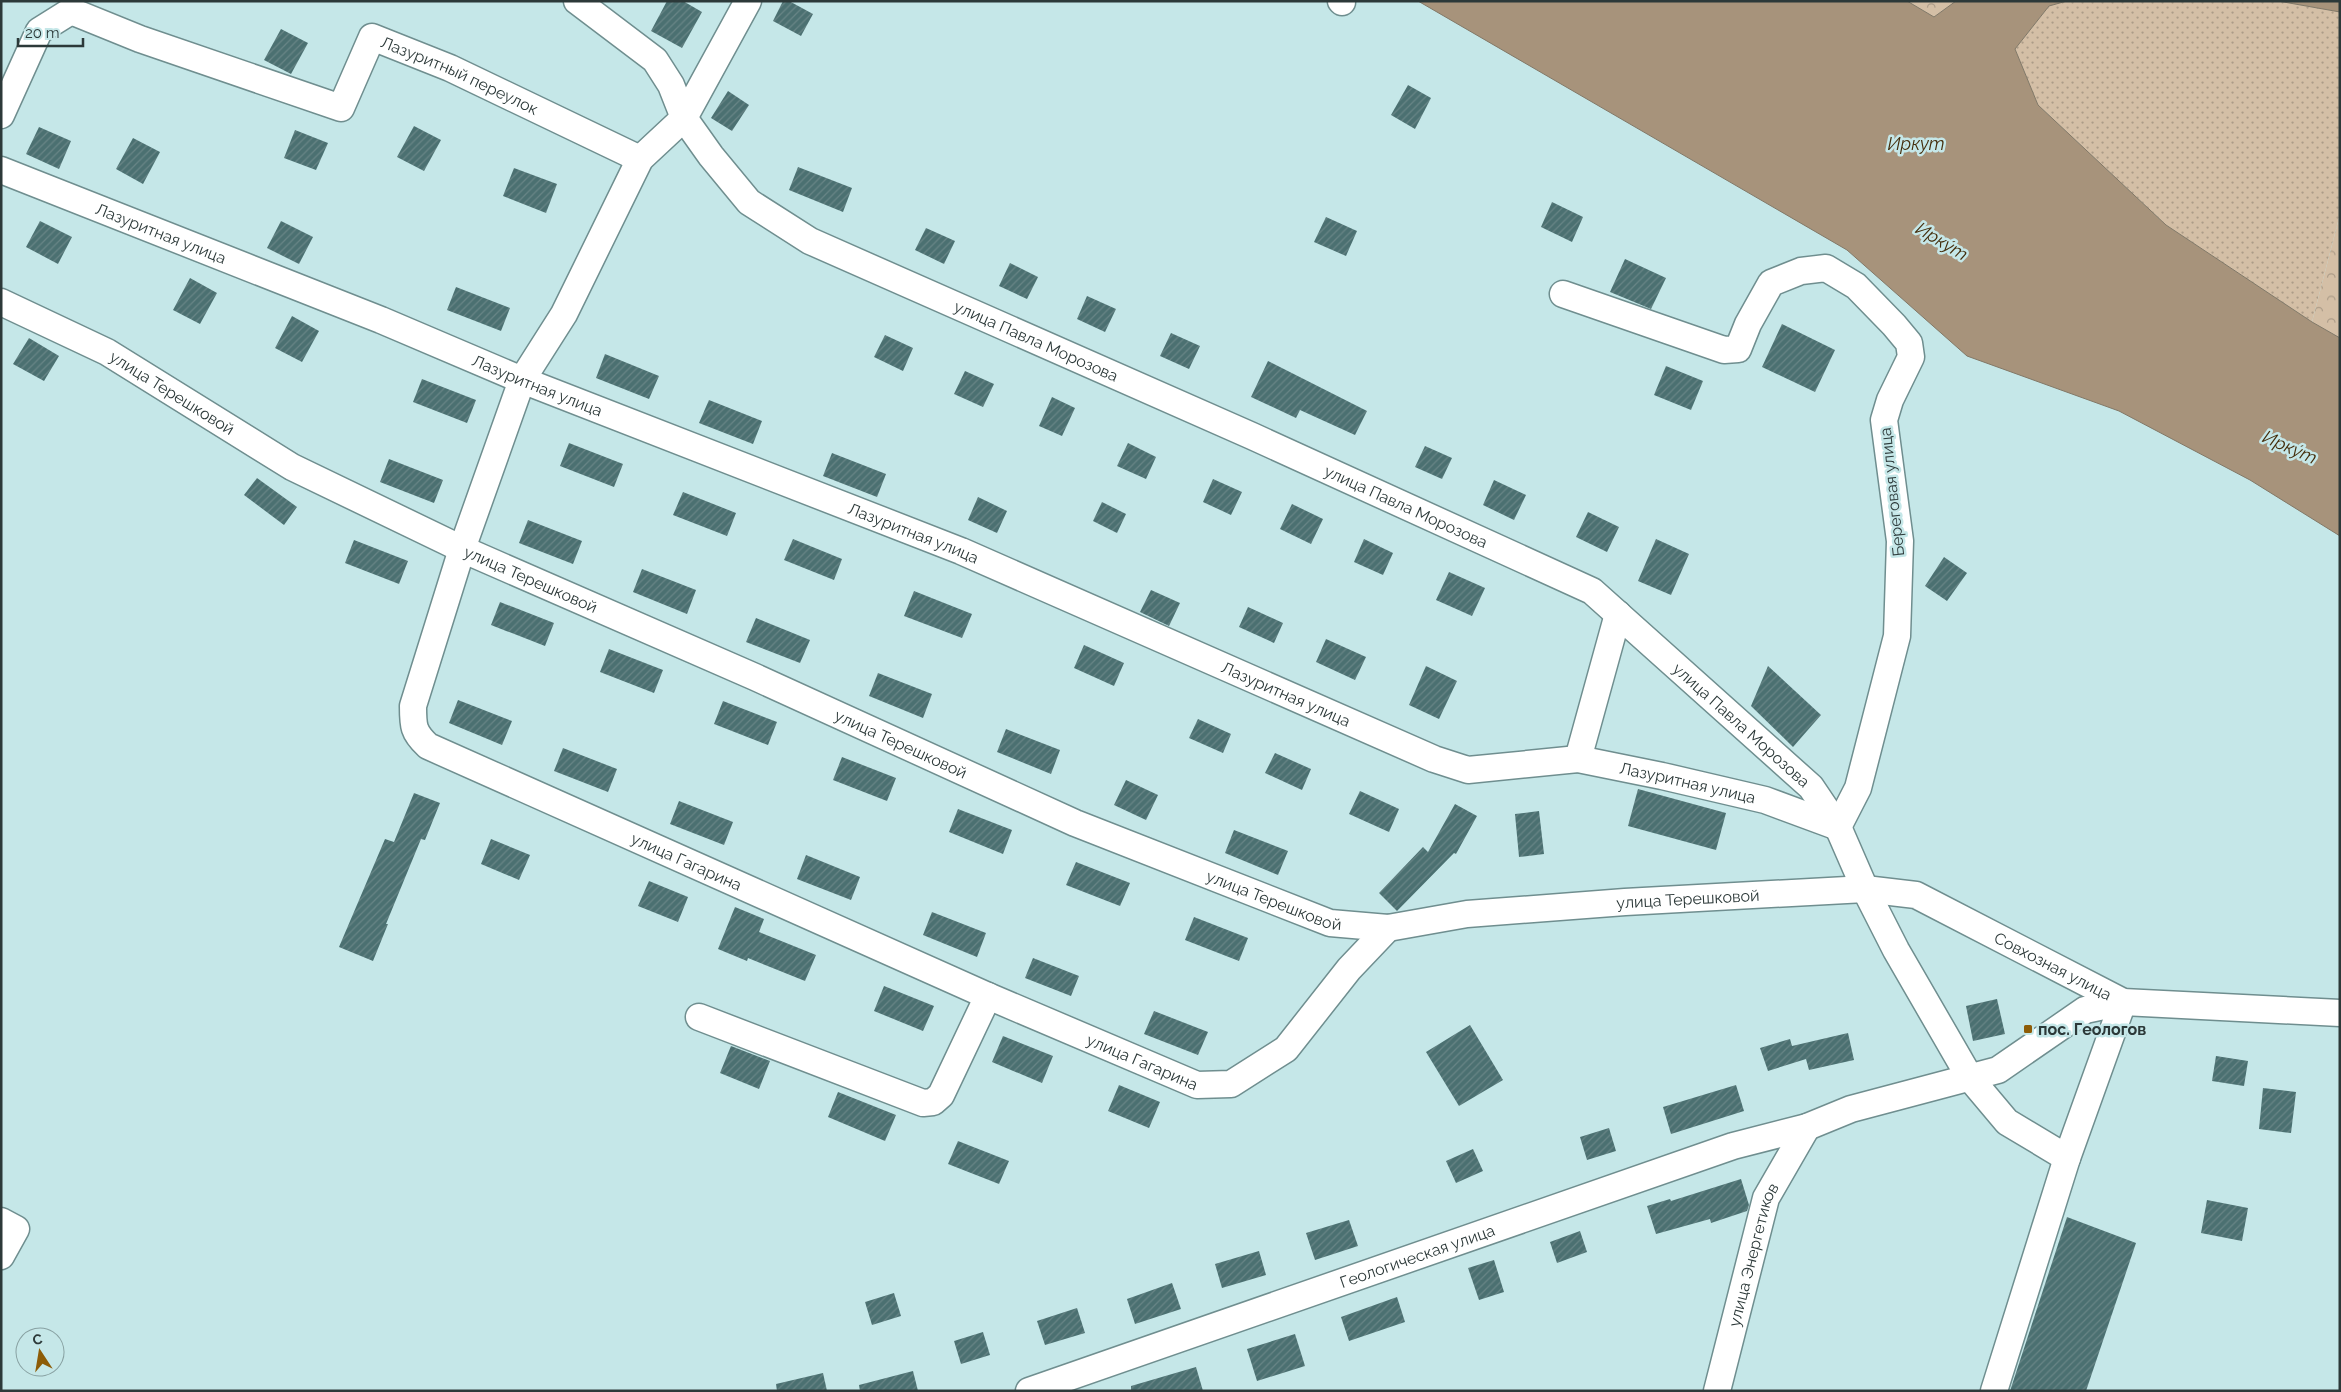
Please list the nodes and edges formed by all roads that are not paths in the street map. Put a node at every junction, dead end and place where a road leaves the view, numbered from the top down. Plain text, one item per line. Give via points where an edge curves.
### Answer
1 (577, 1) edge
2 (748, 1) edge
3 (1, 115) edge
4 (684, 118) junction
5 (640, 159) junction
6 (1, 170) edge
7 (1563, 294) dead end
8 (1, 302) edge
9 (522, 380) junction
10 (462, 549) junction
11 (1618, 614) junction
12 (1578, 760) junction
13 (1838, 827) junction
14 (1865, 889) junction
15 (1388, 928) junction
16 (988, 996) junction
17 (2122, 1002) junction
18 (2340, 1013) edge
19 (699, 1017) dead end
20 (1970, 1078) junction
21 (1807, 1127) junction
22 (2067, 1158) junction
23 (1, 1221) edge
24 (1, 1256) edge
25 (1029, 1391) edge
26 (1717, 1391) edge
27 (1994, 1391) edge

1 - 4 street, улица Павла Морозова via 655,60 672,85
2 - 4 street
3 - 5 street, Лазуритный переулок via 40,31 71,11 140,39 341,108 372,38 450,68
4 - 5 street
4 - 11 street, улица Павла Морозова via 749,202 810,240 1592,591
5 - 9 street via 564,314
6 - 9 street, Лазуритная улица via 380,320
7 - 13 street, Береговая улица via 1724,350 1738,349 1771,283 1801,271 1826,268 1856,286 1909,343 1911,358 1884,420 1900,541 1897,636 1858,788
8 - 10 street, улица Терешковой via 106,352 292,466
9 - 10 street
9 - 12 street, Лазуритная улица via 961,551 1434,759 1468,770
10 - 15 street, улица Терешковой via 1075,823 1330,923
10 - 16 street, улица Гагарина via 413,706 416,735 428,746
11 - 12 street
11 - 13 street, улица Павла Морозова via 1811,787
12 - 13 street, Лазуритная улица via 1765,800
13 - 14 street, улица Павла Морозова
14 - 15 street, улица Терешковой via 1467,914
14 - 17 street, Совхозная улица via 1916,895
14 - 20 street, улица Павла Морозова via 1896,950
15 - 16 street, улица Гагарина via 1349,969 1286,1049 1231,1084 1196,1085
16 - 19 street via 941,1095 933,1102 923,1103
17 - 18 street, Совхозная улица
17 - 20 street, Геологическая улица via 2085,1010 1998,1070
17 - 22 street
20 - 21 street, Геологическая улица via 1851,1109
20 - 22 street, улица Павла Морозова via 2007,1122
21 - 25 street, Геологическая улица via 1733,1146 1618,1184
21 - 26 street, улица Энергетиков via 1766,1198
22 - 27 street
23 - 24 street via 16,1229

